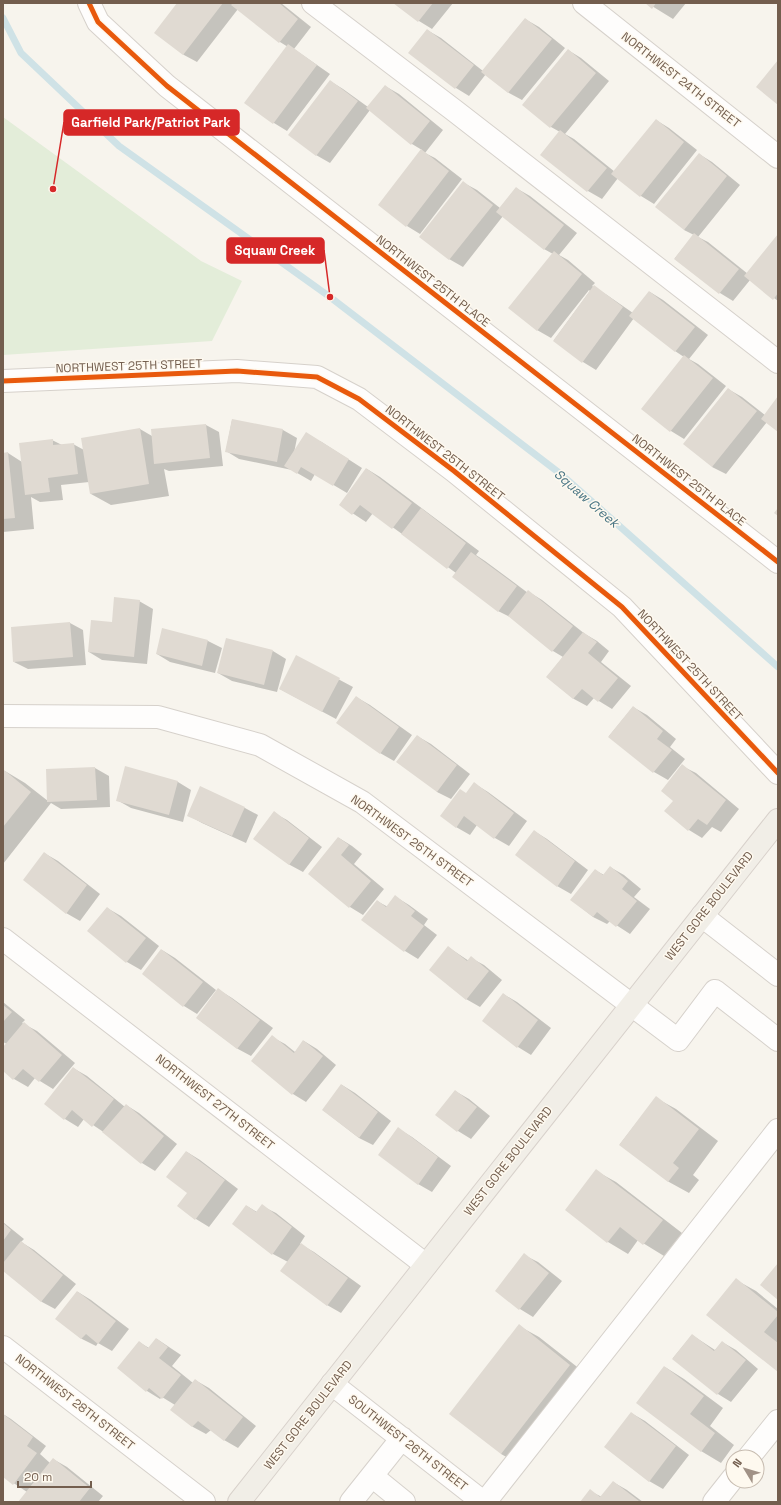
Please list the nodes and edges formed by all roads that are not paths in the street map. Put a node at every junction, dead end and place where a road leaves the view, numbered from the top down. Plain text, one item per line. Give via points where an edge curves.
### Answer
1 (89, 3) edge
2 (313, 3) edge
3 (584, 3) edge
4 (778, 158) edge
5 (778, 362) edge
6 (3, 381) edge
7 (778, 562) edge
8 (3, 716) edge
9 (778, 773) edge
10 (778, 820) edge
11 (702, 916) junction
12 (3, 939) edge
13 (778, 975) edge
14 (631, 1006) junction
15 (778, 1040) edge
16 (778, 1130) edge
17 (426, 1265) junction
18 (3, 1347) edge
19 (332, 1384) junction
20 (778, 1421) edge
21 (402, 1438) junction
22 (755, 1449) edge
23 (372, 1476) junction
24 (725, 1488) edge
25 (204, 1502) edge
26 (239, 1502) edge
27 (351, 1502) edge
28 (404, 1502) edge
29 (484, 1502) edge
30 (714, 1502) edge

1 - 7 street, NORTHWEST 25TH PLACE via 98,22 167,86
2 - 5 street
3 - 4 street, NORTHWEST 24TH STREET
6 - 9 street, NORTHWEST 25TH STREET via 237,371 317,377 359,399 454,471 622,607
8 - 14 street, NORTHWEST 26TH STREET via 158,717 260,745 362,802
10 - 11 main road, WEST GORE BOULEVARD
11 - 13 street
11 - 14 main road, WEST GORE BOULEVARD
12 - 17 street, NORTHWEST 27TH STREET
14 - 15 street, NORTHWEST 26TH STREET via 678,1040 715,991
14 - 17 main road, WEST GORE BOULEVARD
16 - 29 street
17 - 19 main road, WEST GORE BOULEVARD
18 - 25 street, NORTHWEST 28TH STREET
19 - 21 street, SOUTHWEST 26TH STREET
19 - 26 main road, WEST GORE BOULEVARD
20 - 22 street
21 - 23 street
21 - 29 street, SOUTHWEST 26TH STREET
23 - 27 street
23 - 28 street
24 - 30 street

